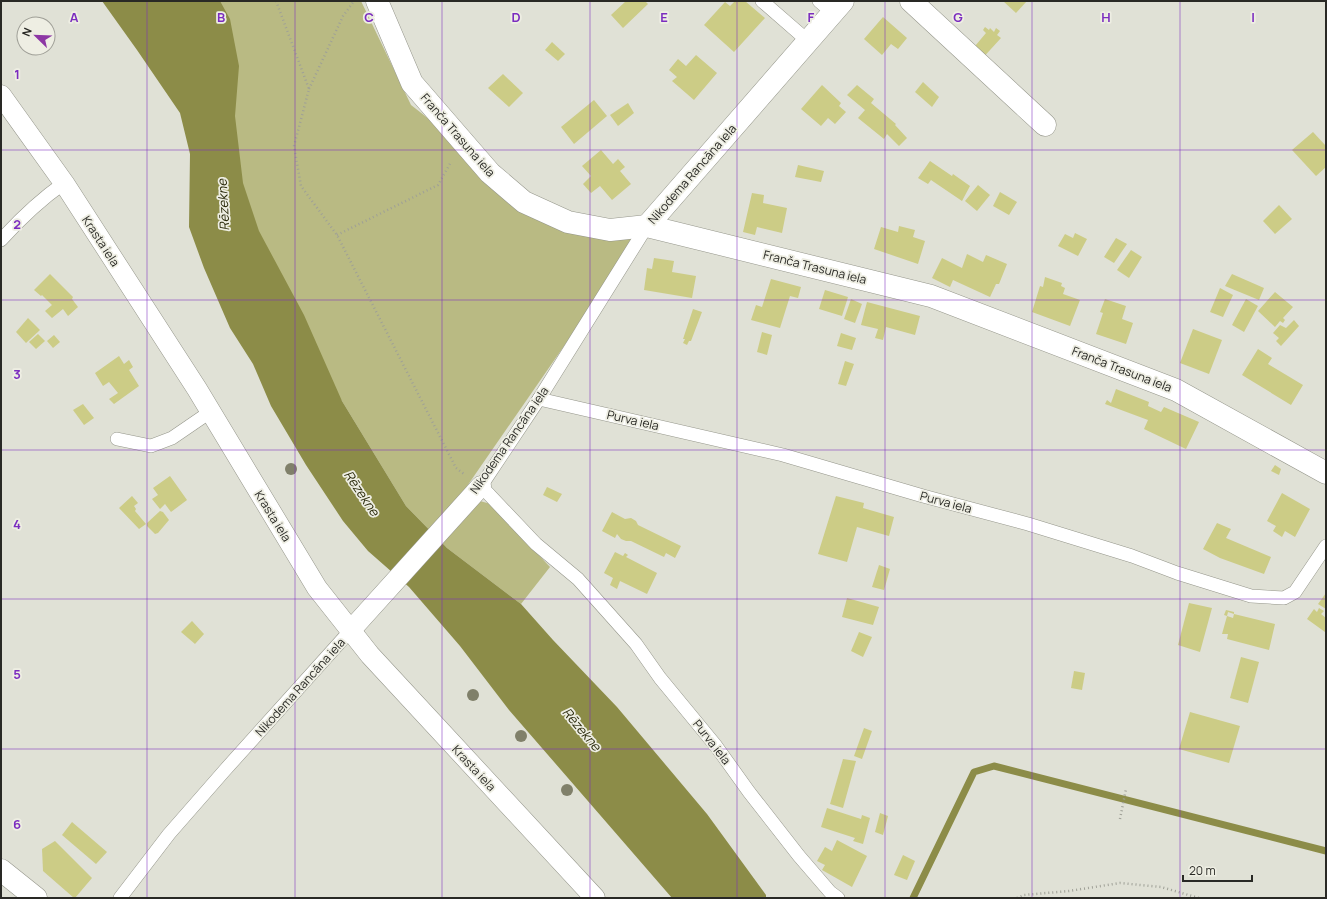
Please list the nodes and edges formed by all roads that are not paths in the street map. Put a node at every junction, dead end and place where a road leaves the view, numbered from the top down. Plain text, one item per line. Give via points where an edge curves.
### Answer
1 (377, 1) edge
2 (762, 1) edge
3 (911, 1) edge
4 (831, 5) edge
5 (808, 41) junction
6 (1, 95) edge
7 (1045, 126) dead end
8 (64, 183) junction
9 (647, 226) junction
10 (1, 240) edge
11 (539, 399) junction
12 (210, 412) junction
13 (117, 439) dead end
14 (1326, 474) edge
15 (481, 486) junction
16 (1326, 546) edge
17 (350, 631) junction
18 (1, 870) edge
19 (36, 898) edge
20 (120, 898) edge
21 (595, 898) edge
22 (838, 898) edge

1 - 9 street, Franča Trasuna iela via 412,83 490,173 524,202 568,222 610,230
2 - 5 lane
3 - 7 street
4 - 5 street, Nikodema Rancāna iela
5 - 9 street, Nikodema Rancāna iela
6 - 8 street, Krasta iela
8 - 10 lane via 43,198
8 - 12 street, Krasta iela
9 - 11 lane, Nikodema Rancāna iela
9 - 14 street, Franča Trasuna iela via 931,296 1176,390
11 - 15 lane, Nikodema Rancāna iela
11 - 16 lane, Purva iela via 783,455 1028,524 1251,596 1284,598 1295,592
12 - 13 lane via 172,438 151,446
12 - 17 street, Krasta iela via 318,588
15 - 17 street, Nikodema Rancāna iela
15 - 22 lane, Purva iela via 536,544 578,580 636,644 799,856
17 - 20 lane, Nikodema Rancāna iela via 169,834
17 - 21 street, Krasta iela
18 - 19 street

